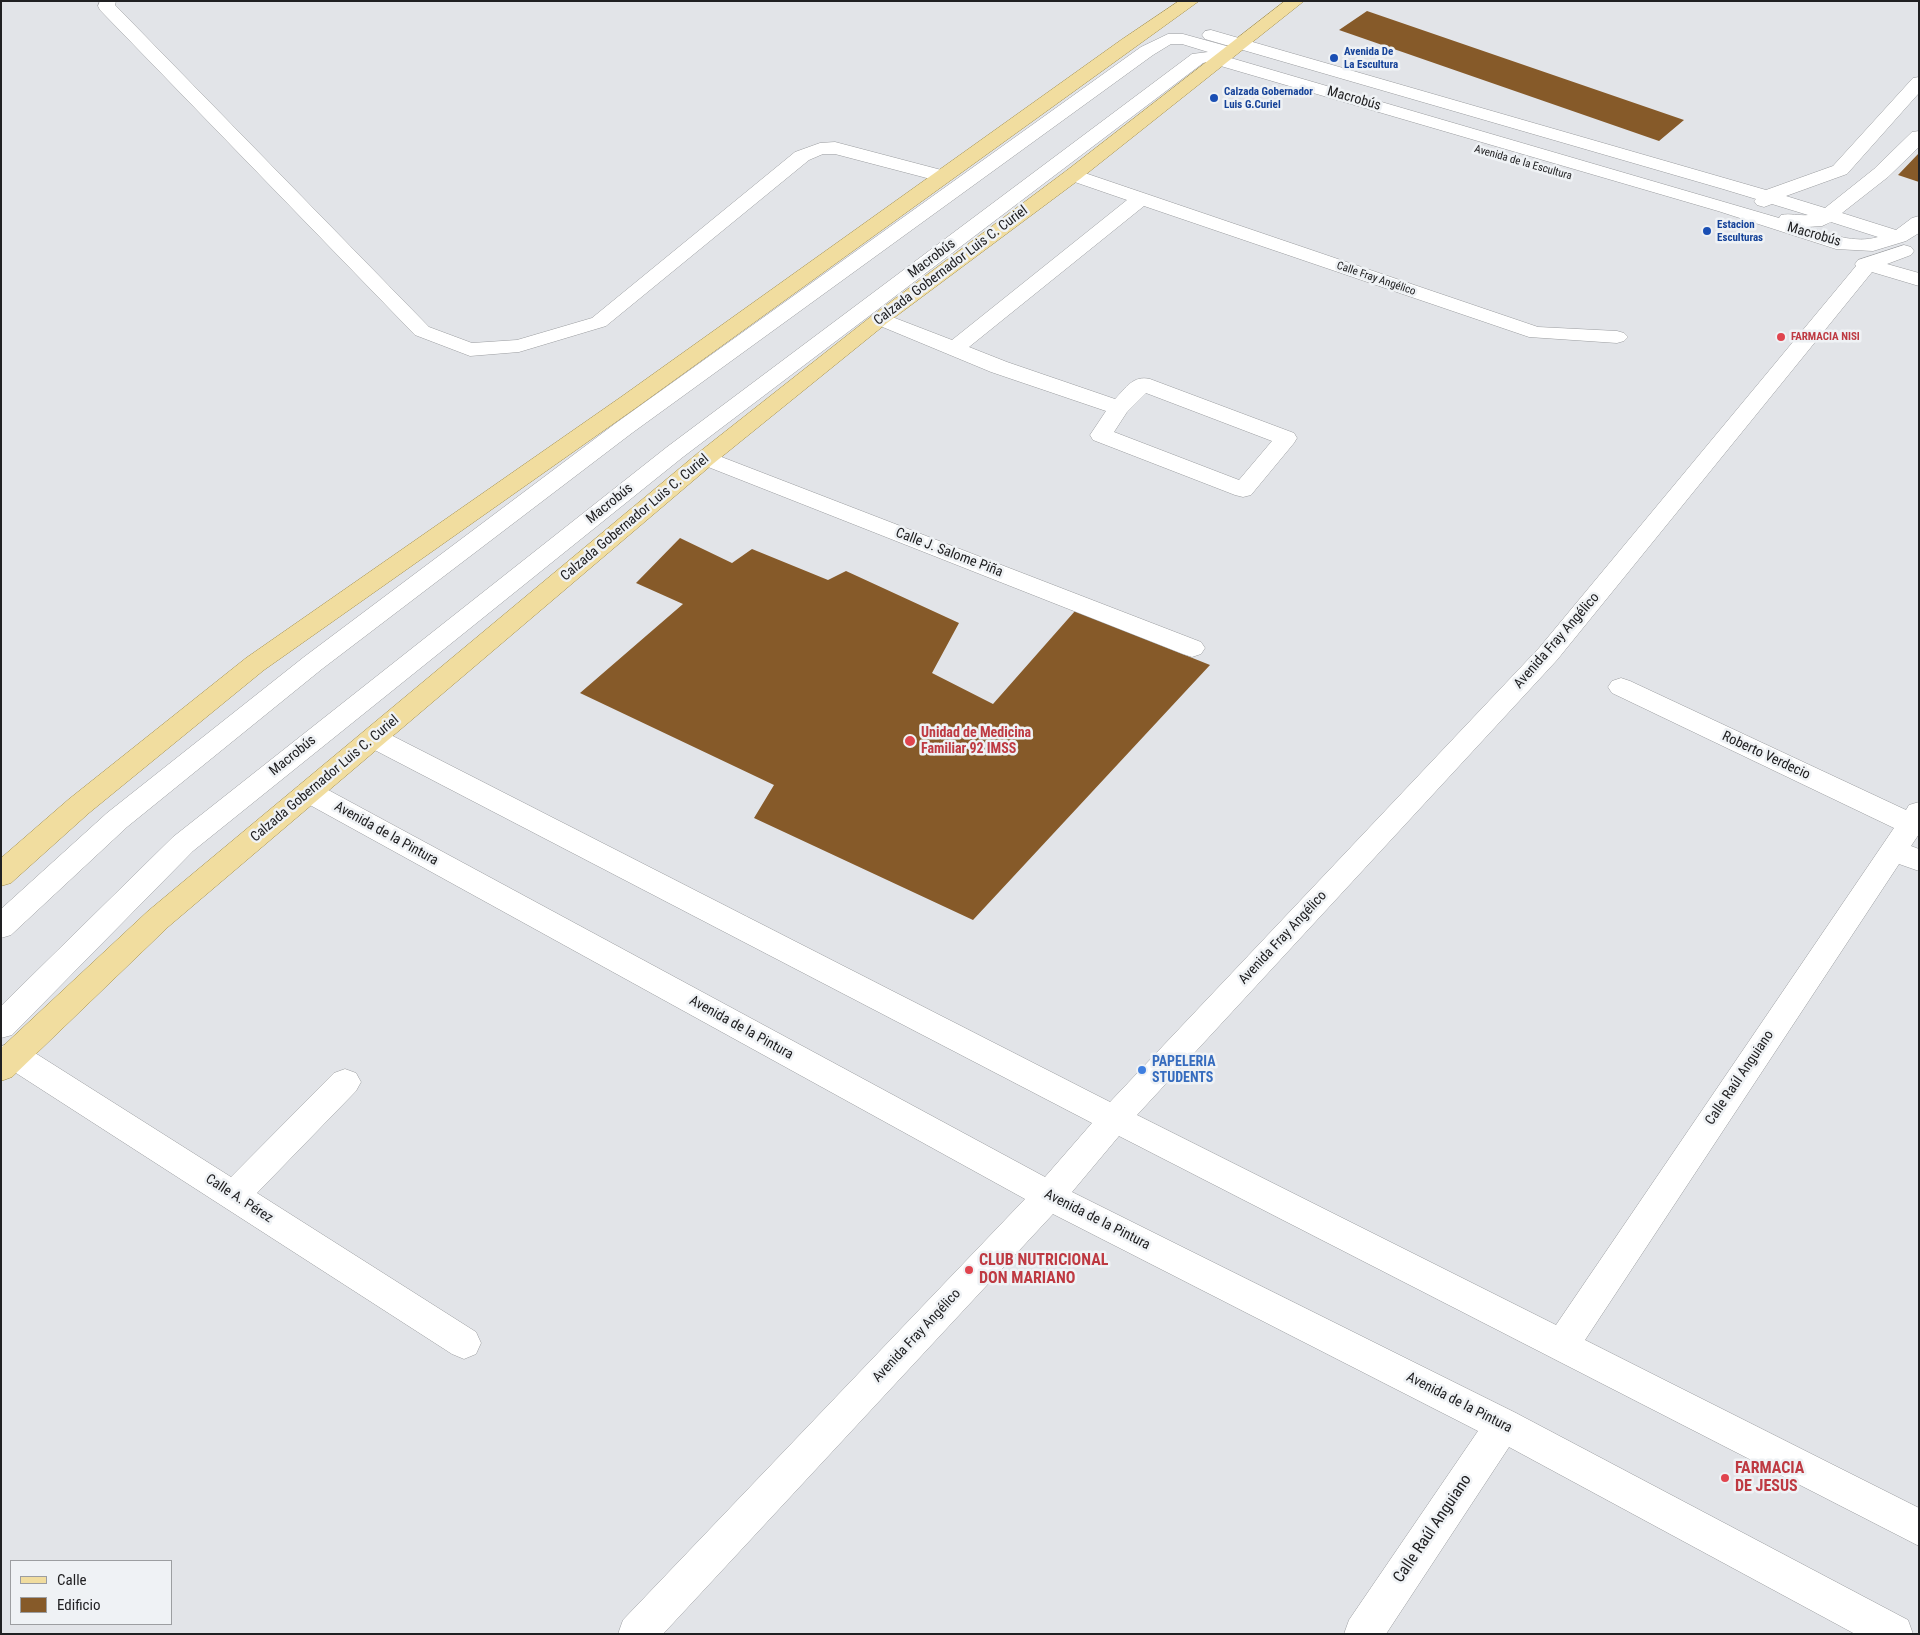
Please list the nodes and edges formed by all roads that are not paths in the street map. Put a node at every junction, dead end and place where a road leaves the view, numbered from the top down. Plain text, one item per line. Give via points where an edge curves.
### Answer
1 (108, 1) edge
2 (1191, 1) edge
3 (1296, 1) edge
4 (1164, 20) junction
5 (1137, 47) junction
6 (1217, 59) junction
7 (1919, 82) edge
8 (1919, 117) edge
9 (1919, 136) edge
10 (1073, 175) junction
11 (942, 176) junction
12 (1140, 199) junction
13 (1820, 212) junction
14 (1757, 213) junction
15 (1914, 237) edge
16 (1868, 264) junction
17 (1919, 280) edge
18 (880, 319) junction
19 (1617, 337) dead end
20 (954, 349) junction
21 (1119, 408) junction
22 (706, 458) junction
23 (1192, 648) dead end
24 (1621, 687) dead end
25 (374, 738) junction
26 (309, 792) junction
27 (1915, 818) edge
28 (1906, 855) edge
29 (1, 875) edge
30 (1, 927) edge
31 (5, 1050) edge
32 (345, 1082) dead end
33 (1114, 1120) junction
34 (234, 1195) junction
35 (1049, 1196) junction
36 (464, 1343) dead end
37 (1562, 1345) junction
38 (1503, 1425) junction
39 (1919, 1528) edge
40 (636, 1634) edge
41 (1363, 1634) edge
42 (1894, 1634) edge

1 - 11 street via 106,6 422,331 470,350 519,346 599,322 802,156 820,149 835,148
2 - 4 main road
3 - 6 main road, Calzada Gobernador Luis C. Curiel
4 - 5 main road
4 - 6 street, Avenida de la Escultura
5 - 6 street, Avenida de la Escultura
5 - 6 street, Macrobús via 1168,39 1184,39
5 - 11 main road
5 - 30 street, Macrobús via 314,663 118,820
6 - 10 main road, Calzada Gobernador Luis C. Curiel
6 - 14 street, Macrobús
6 - 14 street, Avenida de la Escultura
6 - 14 street, Macrobús via 1725,207
6 - 31 street, Macrobús via 675,452 183,844
7 - 14 street via 1840,170
8 - 13 street
9 - 13 street, Macrobús via 1881,173
10 - 12 street, Calle Fray Angélico
10 - 18 main road, Calzada Gobernador Luis C. Curiel
11 - 29 main road via 629,402 255,664 78,806
12 - 19 street, Calle Fray Angélico via 1536,333
12 - 20 street
13 - 14 street, Macrobús via 1822,220 1798,222
13 - 15 street
14 - 15 street, Macrobús via 1836,243 1873,245
14 - 16 street, Avenida de la Escultura
15 - 16 street via 1898,255
16 - 17 street, Avenida de la Escultura
16 - 33 street, Avenida Fray Angélico via 1548,654
18 - 20 street
18 - 22 main road, Calzada Gobernador Luis C. Curiel
20 - 21 street
21 - 21 street via 1142,384 1286,438 1243,490 1101,434
22 - 23 street, Calle J. Salome Piña
22 - 25 main road, Calzada Gobernador Luis C. Curiel
24 - 27 street, Roberto Verdecio
25 - 26 main road, Calzada Gobernador Luis C. Curiel
25 - 33 street
26 - 31 main road, Calzada Gobernador Luis C. Curiel
26 - 35 street, Avenida de la Pintura
27 - 28 street, Calle Raúl Anguiano
28 - 37 street, Calle Raúl Anguiano
31 - 34 street, Calle A. Pérez
32 - 34 street
33 - 35 street, Avenida Fray Angélico
33 - 37 street
34 - 36 street, Calle A. Pérez
35 - 38 street, Avenida de la Pintura
35 - 40 street, Avenida Fray Angélico
37 - 39 street
38 - 41 street, Calle Raúl Anguiano
38 - 42 street, Avenida de la Pintura

